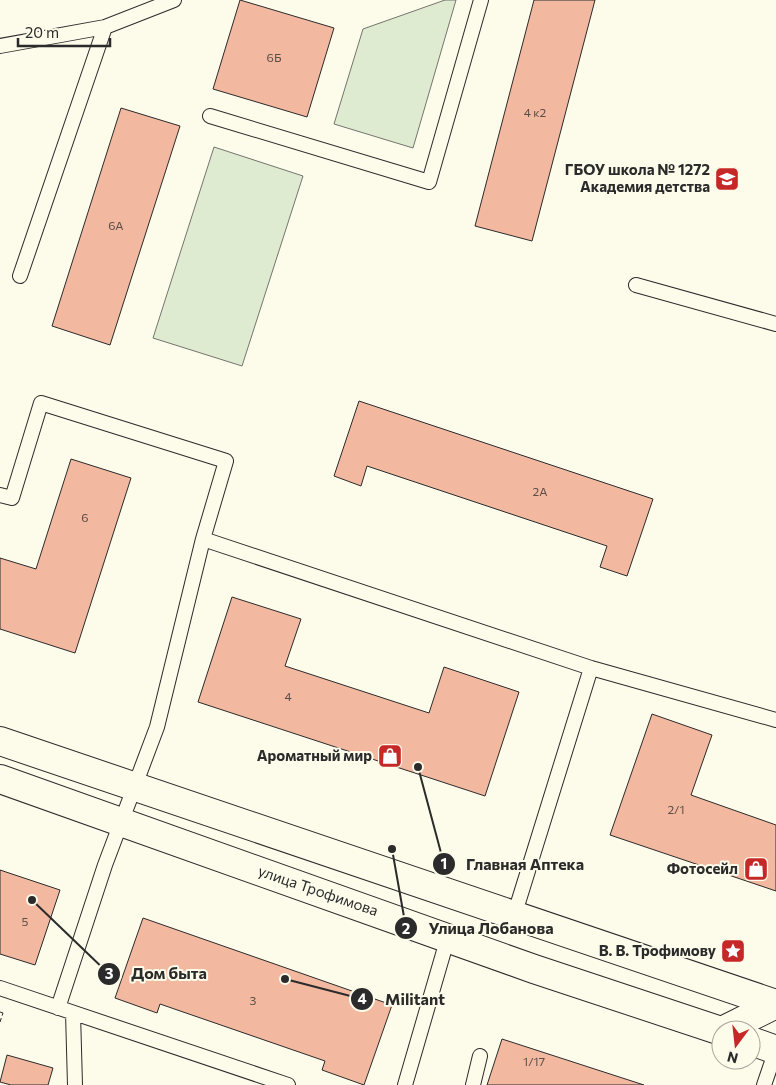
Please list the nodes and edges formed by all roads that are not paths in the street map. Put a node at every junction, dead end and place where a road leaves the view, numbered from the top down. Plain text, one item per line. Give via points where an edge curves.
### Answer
1 (174, 0) edge
2 (481, 0) edge
3 (105, 27) junction
4 (0, 46) edge
5 (210, 116) dead end
6 (20, 276) dead end
7 (636, 285) dead end
8 (776, 324) edge
9 (0, 495) edge
10 (203, 539) junction
11 (591, 668) junction
12 (776, 720) edge
13 (0, 741) edge
14 (0, 779) edge
15 (134, 786) junction
16 (120, 822) junction
17 (514, 916) junction
18 (448, 937) junction
19 (0, 988) edge
20 (776, 1004) edge
21 (58, 1008) junction
22 (73, 1013) junction
23 (744, 1020) edge
24 (711, 1027) edge
25 (761, 1045) edge
26 (776, 1050) edge
27 (480, 1056) dead end
28 (75, 1085) edge
29 (288, 1085) edge
30 (405, 1085) edge
31 (472, 1085) edge
32 (764, 1085) edge

1 - 3 lane
2 - 5 lane via 429,182
3 - 4 lane
3 - 6 lane
7 - 8 lane
9 - 10 lane via 12,498 41,403 226,461
10 - 11 lane
10 - 15 lane via 157,728
11 - 12 lane
11 - 17 lane
13 - 15 main road
14 - 16 main road, улица Трофимова
15 - 16 lane
15 - 17 main road
16 - 18 main road, улица Трофимова
16 - 21 lane
17 - 20 main road
18 - 24 main road, улица Трофимова
18 - 30 lane
19 - 21 lane
20 - 23 main road
21 - 22 lane
22 - 28 lane
22 - 29 lane
25 - 26 main road
26 - 32 lane
27 - 31 lane

